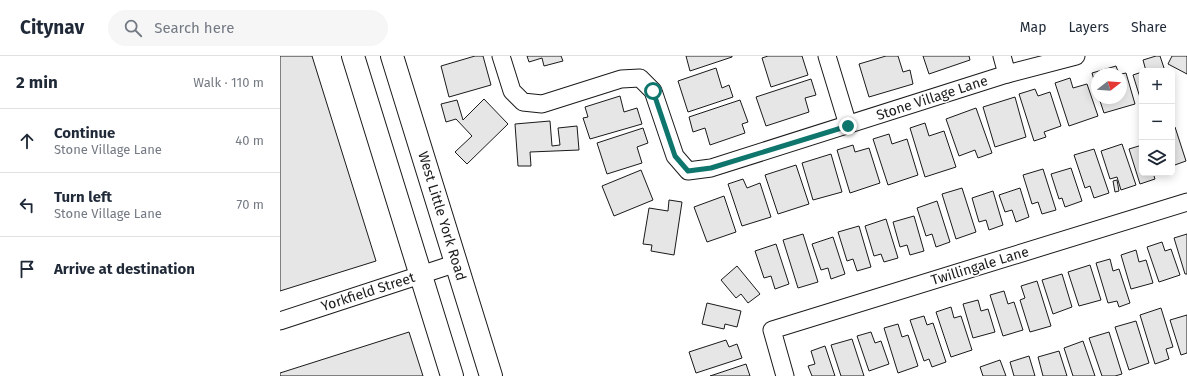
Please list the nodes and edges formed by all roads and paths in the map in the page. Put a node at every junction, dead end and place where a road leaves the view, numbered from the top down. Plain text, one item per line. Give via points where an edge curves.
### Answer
1 (353, 56) edge
2 (392, 56) edge
3 (501, 56) edge
4 (827, 56) edge
5 (1002, 56) edge
6 (1076, 56) edge
7 (1007, 74) junction
8 (848, 126) junction
9 (1187, 202) edge
10 (456, 263) junction
11 (420, 276) junction
12 (280, 321) edge
13 (452, 376) edge
14 (492, 376) edge
15 (786, 376) edge

1 - 11 main road
2 - 10 main road, West Little York Road
3 - 8 street, Stone Village Lane via 512,90 523,102 542,104 621,79 640,78 653,91 675,156 688,171 711,168
4 - 8 street
5 - 7 street
6 - 7 street, Stone Village Lane
7 - 8 street, Stone Village Lane
9 - 15 street, Twillingale Lane via 772,330
10 - 11 street, Yorkfield Street
10 - 14 main road, West Little York Road
11 - 12 street, Yorkfield Street
11 - 13 main road

